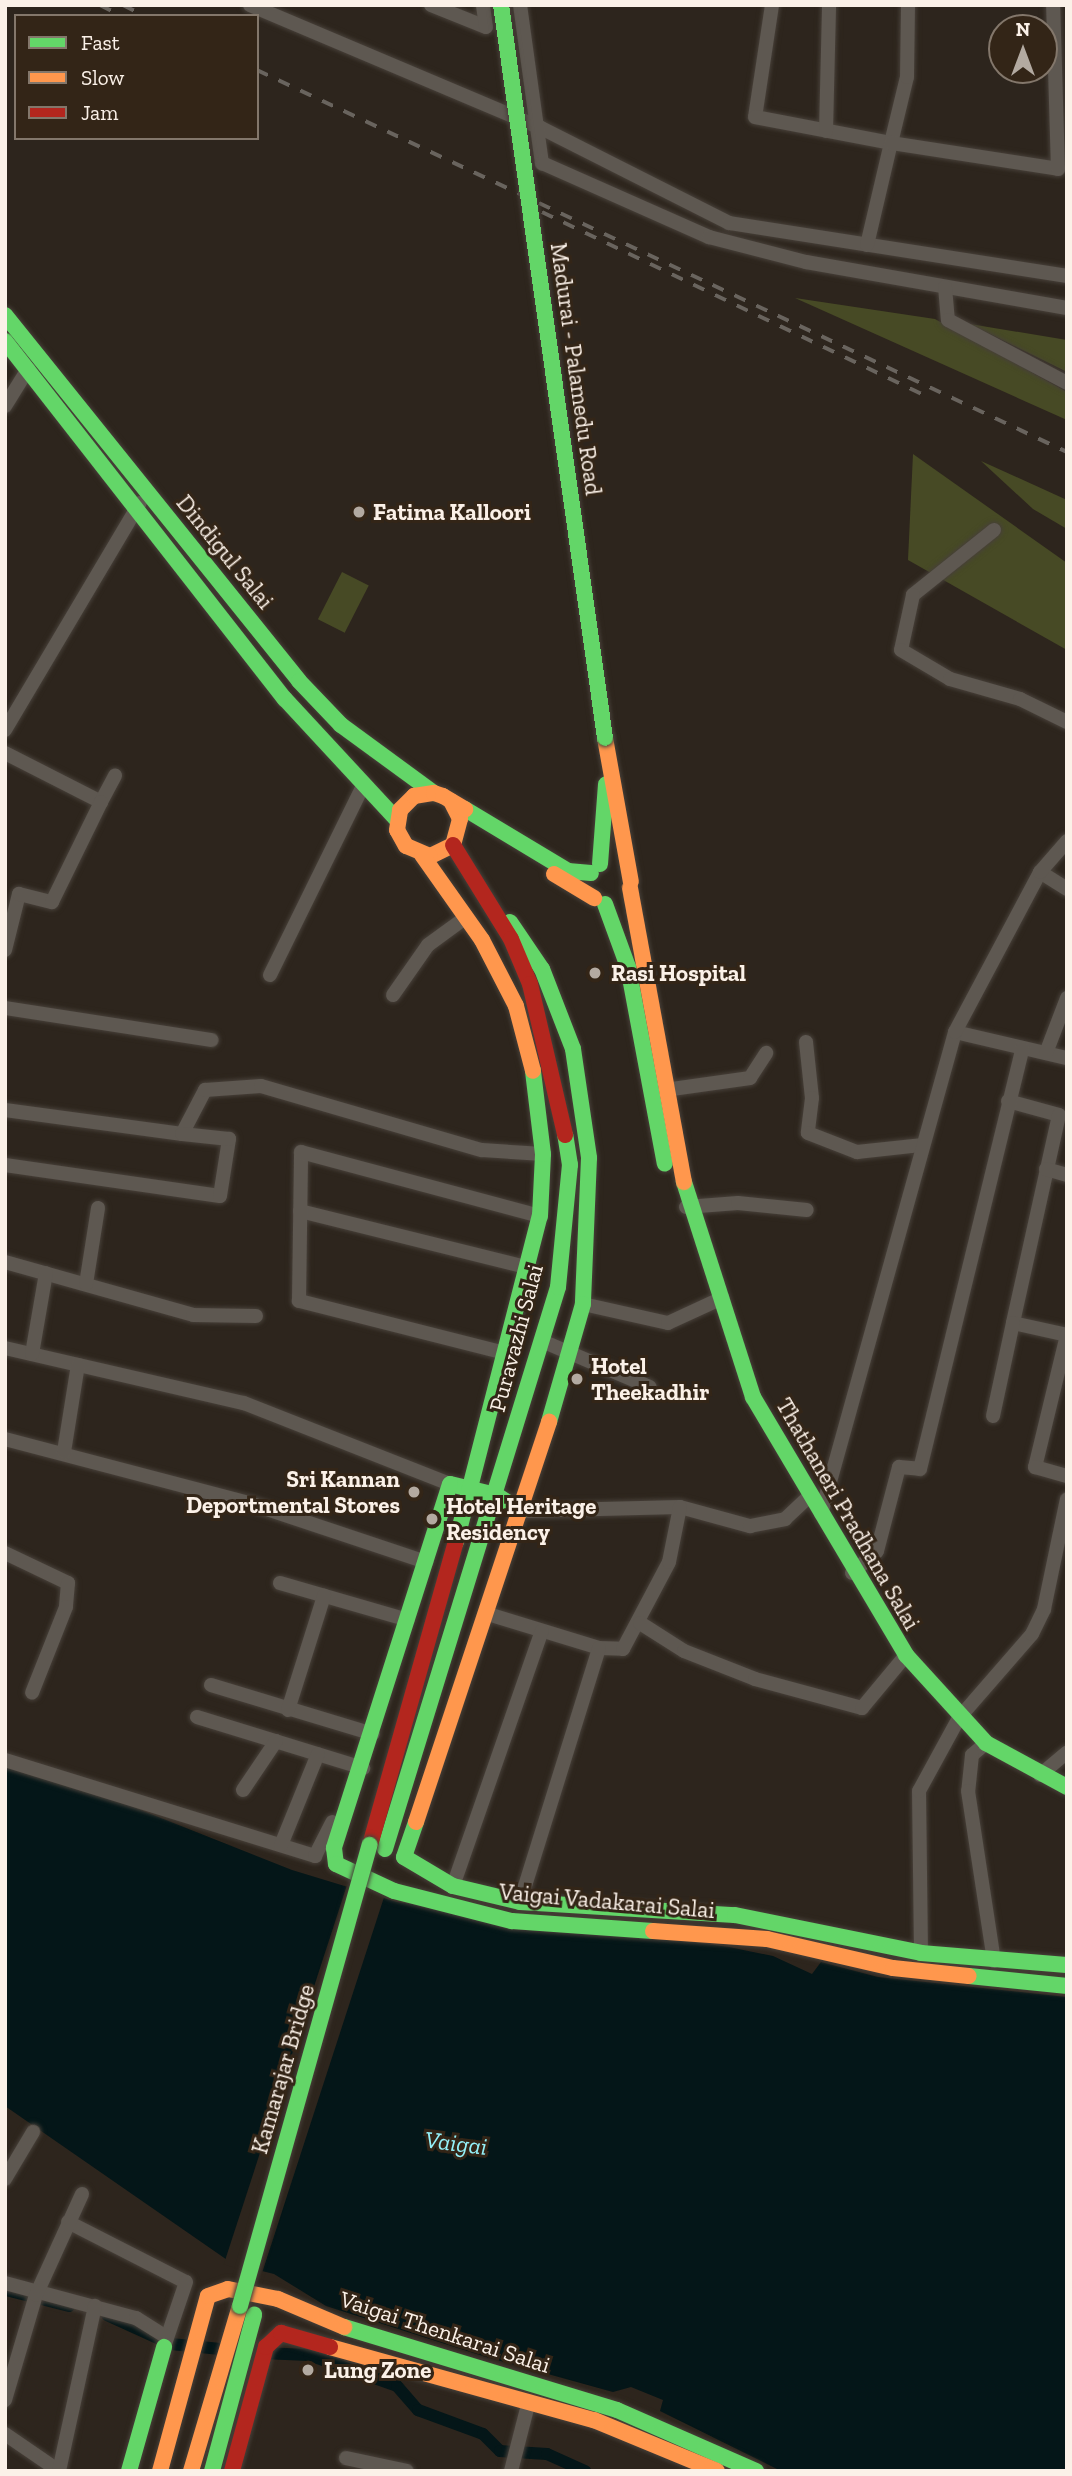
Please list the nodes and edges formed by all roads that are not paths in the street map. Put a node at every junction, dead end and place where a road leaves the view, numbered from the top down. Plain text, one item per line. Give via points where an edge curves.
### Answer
1 (250, 5) edge
2 (431, 5) edge
3 (483, 5) edge
4 (501, 5) edge
5 (520, 5) edge
6 (772, 5) edge
7 (829, 5) edge
8 (908, 5) edge
9 (1053, 5) edge
10 (541, 128) junction
11 (826, 131) junction
12 (891, 143) junction
13 (1063, 169) edge
14 (867, 245) junction
15 (1067, 276) edge
16 (945, 287) junction
17 (1067, 308) edge
18 (5, 314) edge
19 (5, 341) edge
20 (28, 369) junction
21 (1067, 383) edge
22 (5, 406) edge
23 (146, 490) junction
24 (136, 510) junction
25 (994, 530) dead end
26 (1067, 722) edge
27 (5, 730) edge
28 (606, 738) junction
29 (5, 753) edge
30 (115, 776) dead end
31 (363, 786) junction
32 (434, 793) junction
33 (451, 801) junction
34 (101, 802) junction
35 (397, 820) junction
36 (1067, 841) edge
37 (455, 842) junction
38 (422, 855) junction
39 (595, 869) junction
40 (1040, 872) junction
41 (477, 884) junction
42 (631, 885) junction
43 (1067, 889) edge
44 (600, 901) junction
45 (465, 918) junction
46 (5, 950) edge
47 (270, 975) dead end
48 (393, 995) dead end
49 (1067, 998) edge
50 (5, 1007) edge
51 (955, 1031) junction
52 (212, 1040) dead end
53 (806, 1042) dead end
54 (1023, 1048) junction
55 (766, 1053) dead end
56 (1046, 1054) junction
57 (1067, 1058) edge
58 (665, 1090) junction
59 (1008, 1101) junction
60 (5, 1111) edge
61 (182, 1134) junction
62 (921, 1145) junction
63 (543, 1154) junction
64 (5, 1165) edge
65 (1046, 1168) junction
66 (1067, 1175) edge
67 (688, 1207) junction
68 (98, 1208) dead end
69 (807, 1210) dead end
70 (300, 1211) junction
71 (540, 1216) junction
72 (5, 1262) edge
73 (531, 1268) junction
74 (46, 1273) junction
75 (86, 1284) junction
76 (722, 1298) junction
77 (583, 1304) junction
78 (256, 1316) dead end
79 (1013, 1323) junction
80 (1067, 1335) edge
81 (542, 1341) junction
82 (5, 1348) edge
83 (569, 1353) junction
84 (32, 1354) junction
85 (509, 1354) junction
86 (78, 1365) junction
87 (650, 1387) dead end
88 (993, 1416) dead end
89 (5, 1439) edge
90 (64, 1452) junction
91 (1067, 1476) edge
92 (450, 1484) junction
93 (469, 1485) junction
94 (496, 1494) junction
95 (809, 1497) junction
96 (1067, 1499) edge
97 (680, 1507) junction
98 (522, 1511) junction
99 (820, 1519) junction
100 (5, 1553) edge
101 (426, 1562) junction
102 (852, 1573) junction
103 (280, 1583) dead end
104 (324, 1596) junction
105 (488, 1614) junction
106 (408, 1620) junction
107 (640, 1623) junction
108 (542, 1631) junction
109 (599, 1648) junction
110 (906, 1655) junction
111 (211, 1685) dead end
112 (32, 1693) dead end
113 (288, 1710) junction
114 (197, 1717) dead end
115 (959, 1718) junction
116 (373, 1734) junction
117 (276, 1741) junction
118 (986, 1743) junction
119 (1067, 1752) edge
120 (318, 1754) junction
121 (5, 1760) edge
122 (357, 1766) junction
123 (1040, 1775) junction
124 (1067, 1787) edge
125 (243, 1790) dead end
126 (281, 1845) junction
127 (377, 1847) junction
128 (453, 1886) junction
129 (520, 1902) junction
130 (921, 1953) junction
131 (994, 1961) junction
132 (1067, 1965) edge
133 (1067, 1986) edge
134 (33, 2132) dead end
135 (10, 2160) edge
136 (5, 2179) edge
137 (82, 2194) dead end
138 (68, 2222) junction
139 (5, 2283) edge
140 (35, 2299) junction
141 (94, 2310) junction
142 (239, 2340) junction
143 (166, 2341) junction
144 (5, 2400) edge
145 (529, 2401) junction
146 (5, 2434) edge
147 (345, 2458) dead end
148 (514, 2459) edge
149 (60, 2471) edge
150 (129, 2471) edge
151 (160, 2471) edge
152 (191, 2471) edge
153 (212, 2471) edge
154 (232, 2471) edge
155 (407, 2471) edge
156 (717, 2471) edge
157 (756, 2471) edge

1 - 10 street
2 - 3 street via 486,27
4 - 28 main road, Madurai - Palamedu Road, bridge
5 - 10 street
6 - 11 street via 755,117
7 - 11 street
8 - 12 street via 907,77
9 - 13 street
10 - 14 street via 729,223
10 - 16 street via 542,163 709,237
11 - 12 street
12 - 13 street
12 - 14 street
14 - 15 street
16 - 17 street
16 - 21 street via 948,320
18 - 23 main road, Dindigul Salai
19 - 20 main road, Dindigul Salai
20 - 22 street
20 - 24 main road, Dindigul Salai
23 - 24 street
23 - 32 main road, Dindigul Salai via 299,681 341,725
24 - 27 street
24 - 31 main road, Dindigul Salai
25 - 26 street via 913,595 901,650 950,679 1020,699
28 - 39 main road, Madurai - Palamedu Road via 607,824
28 - 42 main road, Madurai - Palamedu Road
29 - 34 street
30 - 34 street
31 - 35 main road, Dindigul Salai
31 - 47 street
32 - 33 main road
32 - 35 main road via 406,802
33 - 37 main road via 460,819
33 - 39 main road via 568,871
34 - 46 street via 52,902 19,894
35 - 38 main road via 400,838
36 - 40 street
37 - 38 main road
37 - 41 main road, Puravazhi Salai
37 - 44 main road via 487,836
38 - 45 main road, Puravazhi Salai
39 - 42 main road via 623,867
39 - 44 main road, Madurai - Palamedu Road
40 - 43 street
40 - 51 street
41 - 77 main road, Vaigai Vadakarai Salai via 485,883 542,969 573,1049 589,1158
41 - 81 main road, Puravazhi Salai via 530,984 556,1077 570,1165 558,1287
42 - 44 main road via 624,900
42 - 58 main road, Thathaneri Pradhana Salai
44 - 67 main road, Thathaneri Pradhana Salai via 628,967 658,1143
45 - 48 street via 428,945
45 - 63 main road, Puravazhi Salai via 516,1006 536,1082
49 - 56 street
50 - 52 street
51 - 54 street
51 - 62 street
53 - 62 street via 812,1098 808,1133 857,1152
54 - 56 street
54 - 59 street
55 - 58 street via 750,1077
56 - 57 street
58 - 67 main road, Thathaneri Pradhana Salai
59 - 65 street via 1059,1115
59 - 102 street via 920,1469 898,1466 877,1551
60 - 61 street
61 - 63 street via 205,1090 261,1086 482,1150
61 - 64 street via 229,1139 220,1196
62 - 99 street
63 - 71 main road, Puravazhi Salai
65 - 66 street
65 - 79 street
67 - 69 street via 738,1203
67 - 76 main road, Thathaneri Pradhana Salai
68 - 75 street
70 - 71 street via 301,1152
70 - 73 street
70 - 85 street via 299,1301
71 - 73 main road, Puravazhi Salai
72 - 74 street
73 - 85 main road, Puravazhi Salai
74 - 75 street
74 - 84 street
75 - 78 street via 193,1315
76 - 77 street via 667,1323
76 - 95 main road, Thathaneri Pradhana Salai via 753,1398
77 - 83 main road, Vaigai Vadakarai Salai
79 - 80 street
79 - 88 street
80 - 91 street via 1035,1467
81 - 83 street
81 - 94 main road, Puravazhi Salai
82 - 84 street
83 - 87 street
83 - 98 main road, Vaigai Vadakarai Salai
84 - 86 street
85 - 93 main road, Puravazhi Salai
86 - 90 street
86 - 92 street via 244,1402
89 - 90 street
90 - 101 street
92 - 93 main road
92 - 101 main road, Vaigai Vadakarai Salai
93 - 94 main road
93 - 127 main road, Puravazhi Salai
94 - 98 main road
94 - 127 main road, Puravazhi Salai
95 - 97 street via 785,1519 750,1526
95 - 99 main road, Thathaneri Pradhana Salai
96 - 115 street via 1044,1609 1032,1634
97 - 98 street
97 - 107 street via 669,1562
98 - 105 main road, Vaigai Vadakarai Salai
99 - 102 main road, Thathaneri Pradhana Salai
100 - 112 street via 68,1583 66,1607
101 - 106 main road, Vaigai Vadakarai Salai
102 - 110 main road, Thathaneri Pradhana Salai
103 - 104 street
104 - 106 street
104 - 113 street
105 - 108 street
105 - 128 main road, Vaigai Vadakarai Salai via 404,1857
106 - 116 main road, Vaigai Vadakarai Salai
107 - 109 street via 623,1649
107 - 110 street via 684,1651 754,1679 862,1708
108 - 109 street
108 - 128 street
109 - 129 street
110 - 115 main road, Thathaneri Pradhana Salai
111 - 113 street
113 - 116 street
114 - 117 street
115 - 118 main road, Thathaneri Pradhana Salai
115 - 130 street via 919,1791
116 - 122 main road, Vaigai Vadakarai Salai
117 - 120 street
117 - 125 street
118 - 123 main road, Thathaneri Pradhana Salai
118 - 131 street via 972,1755 968,1791
119 - 123 street
120 - 122 street
120 - 126 street
121 - 126 street
122 - 126 street via 315,1856
122 - 133 main road, Vaigai Vadakarai Salai via 334,1849 336,1864 394,1891 512,1921 766,1939 893,1968
123 - 124 main road, Thathaneri Pradhana Salai
127 - 142 main road, Kamarajar Bridge, bridge
128 - 129 main road, Vaigai Vadakarai Salai
129 - 130 main road, Vaigai Vadakarai Salai via 735,1915
130 - 131 main road, Vaigai Vadakarai Salai
131 - 132 main road, Vaigai Vadakarai Salai
134 - 135 street
135 - 136 street
137 - 138 street
138 - 140 street
138 - 143 street via 186,2282
139 - 140 street
140 - 141 street
140 - 144 street
141 - 143 street via 136,2318
141 - 149 street
142 - 152 main road via 225,2358
142 - 153 main road via 242,2359
143 - 150 main road
145 - 148 street
145 - 154 main road, Vaigai Thenkarai Salai via 393,2368 288,2334 275,2335 265,2347
145 - 156 main road, Vaigai Thenkarai Salai via 594,2420
146 - 149 street
147 - 155 street
151 - 157 main road, Vaigai Thenkarai Salai via 192,2334 214,2293 234,2289 278,2299 367,2336 618,2410

